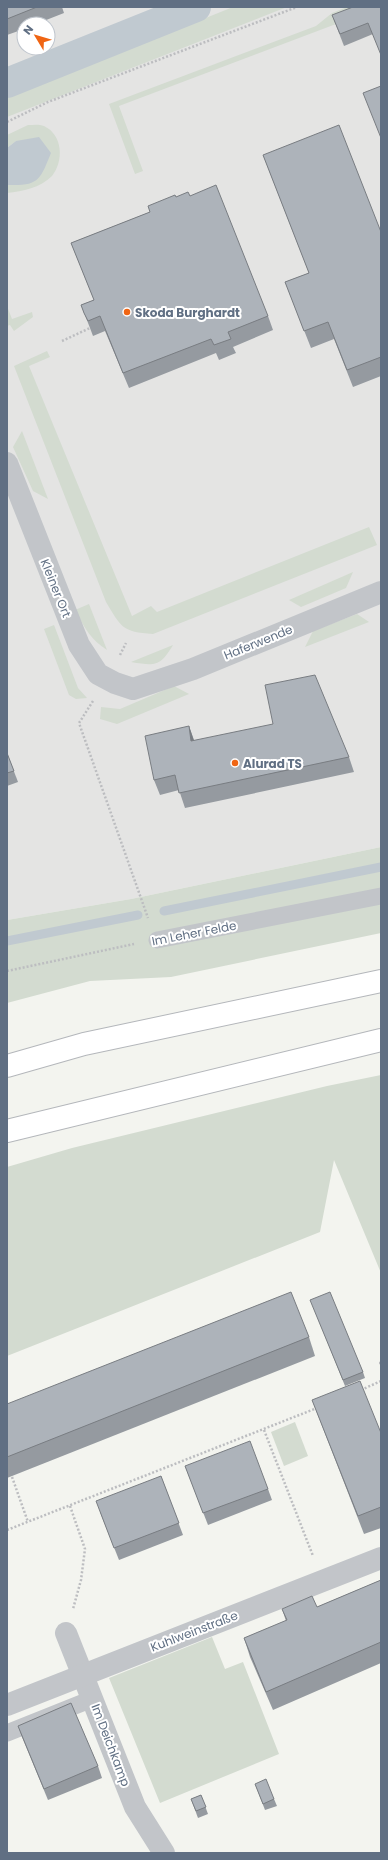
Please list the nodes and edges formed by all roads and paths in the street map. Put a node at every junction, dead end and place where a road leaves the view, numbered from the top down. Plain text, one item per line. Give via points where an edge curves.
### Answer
1 (297, 7) edge
2 (7, 122) edge
3 (90, 328) edge
4 (62, 341) dead end
5 (7, 463) edge
6 (381, 592) edge
7 (108, 680) junction
8 (133, 689) joint
9 (381, 896) edge
10 (157, 940) junction
11 (7, 971) edge
12 (381, 981) edge
13 (381, 1040) edge
14 (7, 1066) edge
15 (7, 1131) edge
16 (381, 1381) edge
17 (359, 1390) edge
18 (323, 1406) edge
19 (264, 1430) junction
20 (12, 1478) dead end
21 (70, 1506) junction
22 (28, 1522) junction
23 (7, 1530) edge
24 (381, 1558) edge
25 (321, 1581) junction
26 (66, 1633) joint
27 (83, 1675) junction
28 (92, 1699) junction
29 (7, 1705) edge
30 (7, 1733) edge
31 (164, 1853) edge

1 - 2 path via 48,102
3 - 4 path
5 - 7 street, Kleiner Ort via 79,645 98,674
6 - 8 street, Haferwende via 193,669
7 - 8 street, Kleiner Ort
7 - 10 path via 79,723
9 - 10 lane, Im Leher Felde
10 - 11 path, Im Leher Felde
12 - 14 highway via 84,1044
13 - 15 highway
16 - 17 path
18 - 19 path
19 - 21 path
19 - 25 path
20 - 22 path
21 - 22 path
21 - 26 path via 86,1549
22 - 23 path
24 - 25 street, Kuhlweinstraße
25 - 27 street, Kuhlweinstraße
26 - 27 street, Im Deichkamp
27 - 28 street, Im Deichkamp
27 - 29 street, Kuhlweinstraße
28 - 30 lane
28 - 31 street, Im Deichkamp via 135,1807

